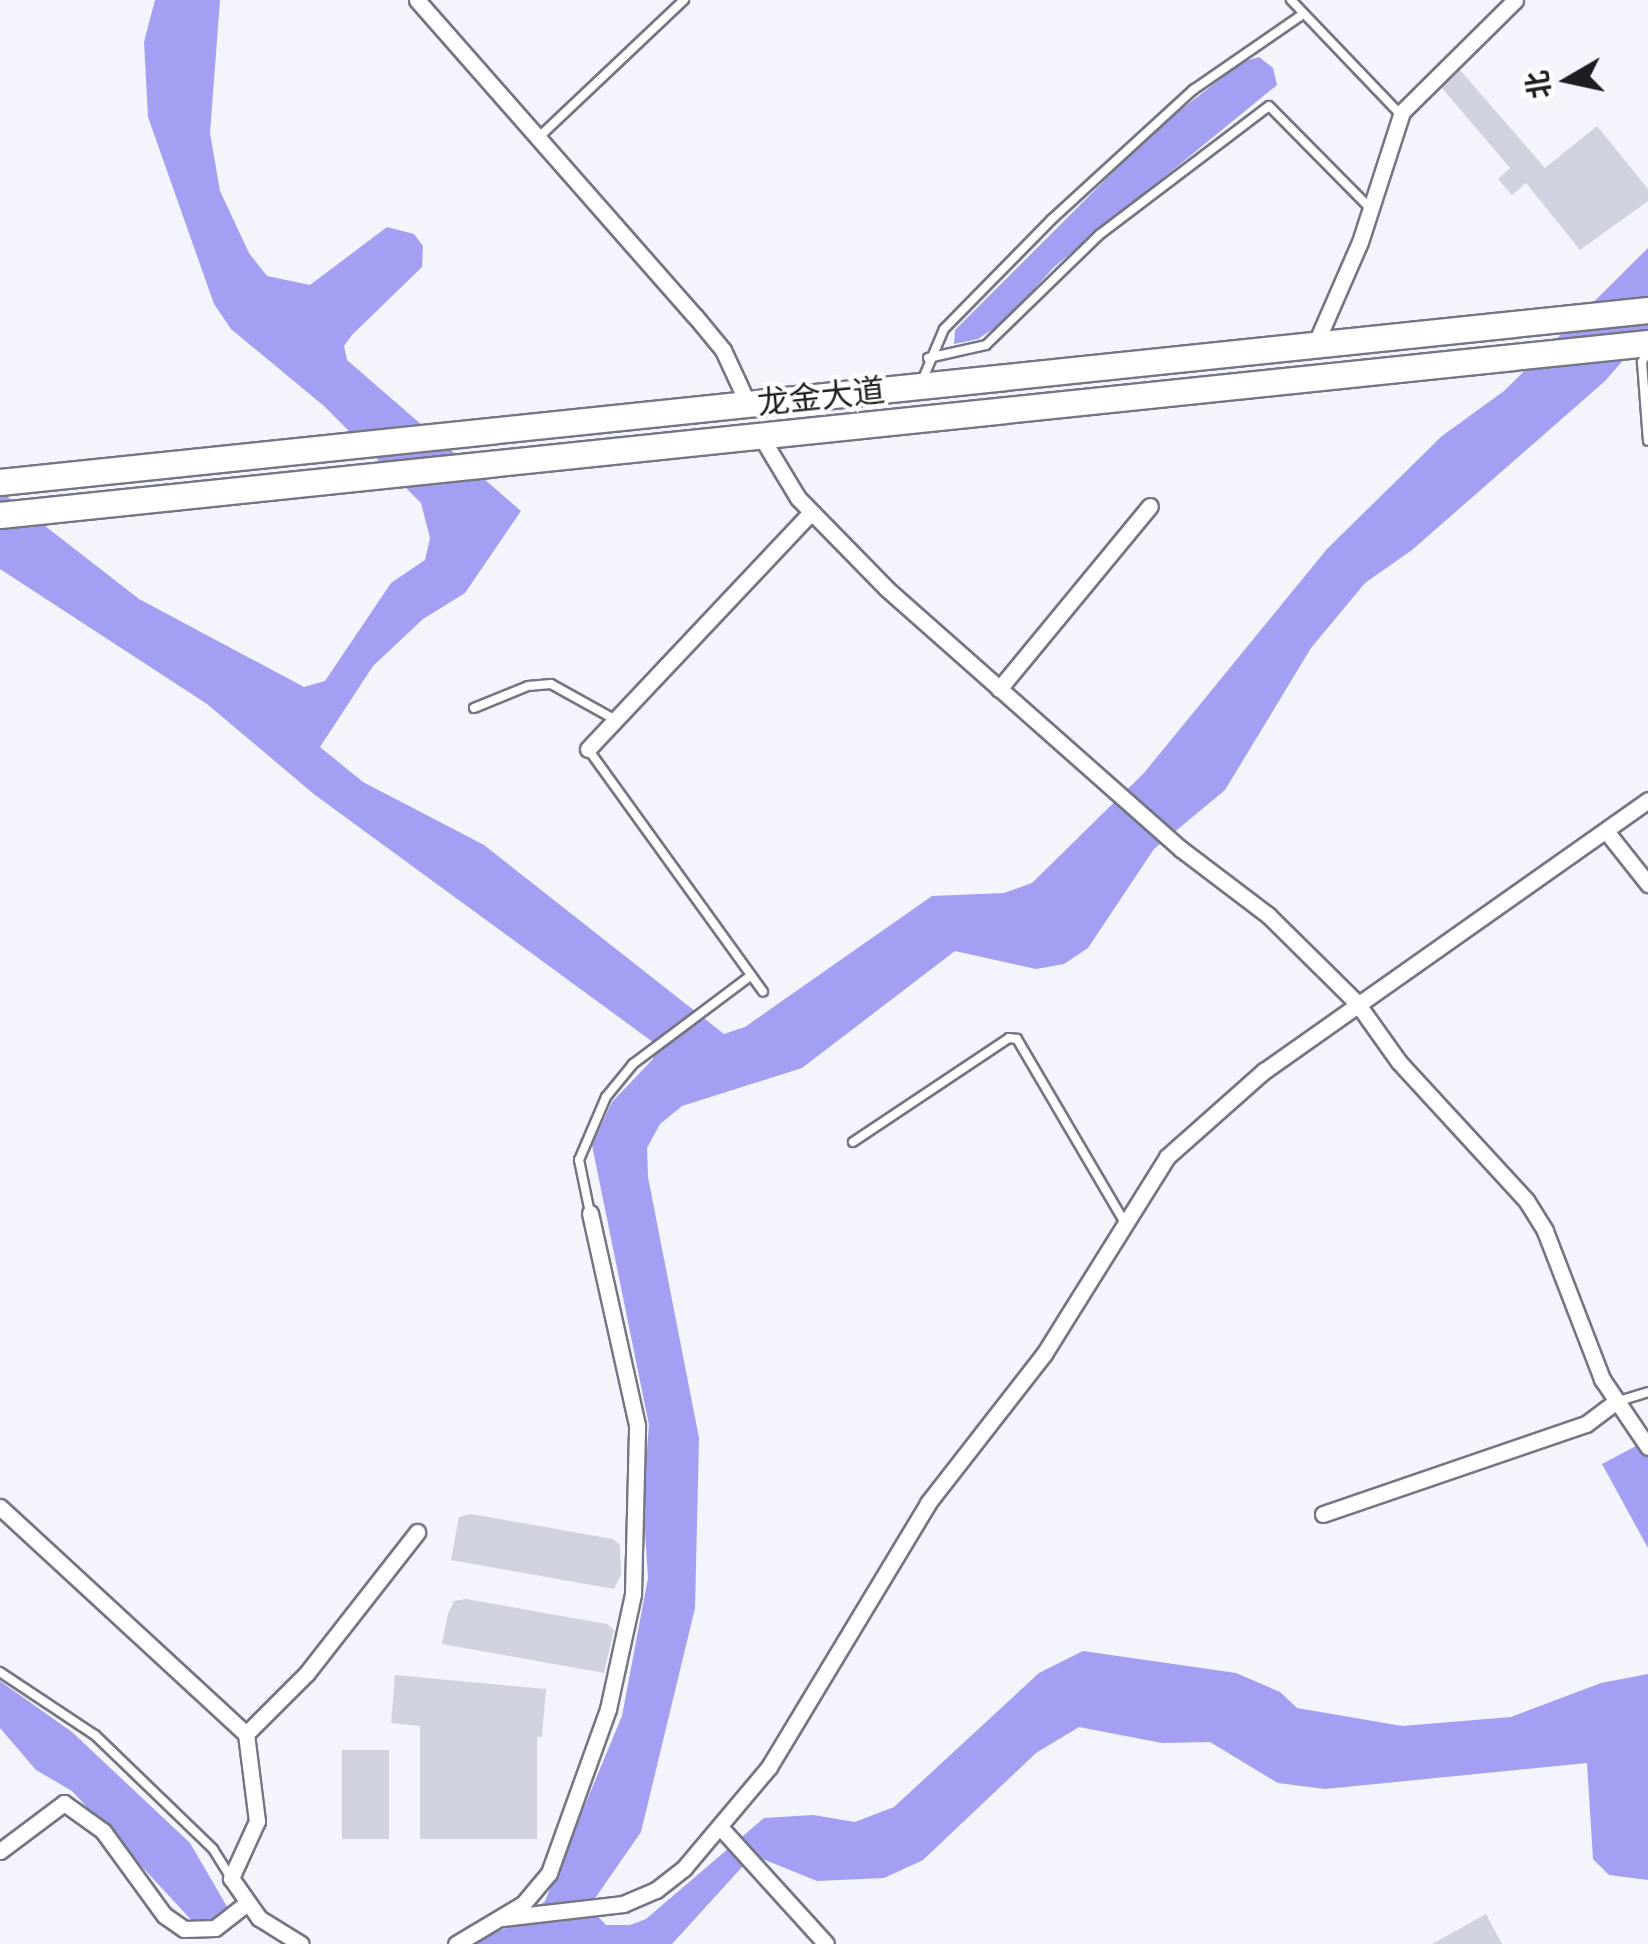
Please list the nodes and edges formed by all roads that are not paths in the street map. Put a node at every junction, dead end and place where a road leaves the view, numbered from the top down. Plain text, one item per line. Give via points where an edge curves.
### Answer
1 (417, 0) edge
2 (684, 0) edge
3 (1290, 0) edge
4 (1515, 0) edge
5 (1303, 14) junction
6 (1400, 115) junction
7 (538, 138) junction
8 (1371, 210) junction
9 (1648, 310) edge
10 (1648, 343) edge
11 (1315, 344) junction
12 (1648, 352) edge
13 (928, 358) junction
14 (921, 386) junction
15 (748, 404) junction
16 (760, 435) junction
17 (1648, 441) edge
18 (0, 482) edge
19 (1150, 506) dead end
20 (811, 512) junction
21 (0, 515) edge
22 (999, 689) junction
23 (474, 708) dead end
24 (612, 718) junction
25 (588, 749) joint
26 (1648, 800) edge
27 (1606, 831) junction
28 (1648, 884) edge
29 (750, 976) junction
30 (763, 992) dead end
31 (1357, 1003) junction
32 (853, 1142) dead end
33 (590, 1213) joint
34 (1124, 1220) junction
35 (1648, 1392) edge
36 (1614, 1403) junction
37 (1648, 1446) edge
38 (0, 1506) edge
39 (1324, 1514) dead end
40 (417, 1532) dead end
41 (0, 1672) edge
42 (246, 1734) junction
43 (726, 1833) junction
44 (0, 1851) edge
45 (231, 1878) junction
46 (246, 1904) junction
47 (502, 1918) junction
48 (301, 1944) edge
49 (456, 1944) edge
50 (826, 1944) edge

1 - 7 street
2 - 7 lane
3 - 5 lane
4 - 6 street
5 - 6 lane
5 - 13 lane via 1229,61 1104,170 944,330
6 - 8 street
7 - 15 street via 722,350
8 - 11 street
8 - 13 lane via 1269,106 1100,235 986,346
9 - 11 main road, 龙金大道
10 - 16 main road, 龙金大道
11 - 14 main road, 龙金大道
12 - 17 lane via 1642,362
13 - 14 lane
14 - 15 main road, 龙金大道
15 - 18 main road, 龙金大道
16 - 20 street
16 - 21 main road, 龙金大道
19 - 22 street
20 - 22 street
20 - 24 street
22 - 31 street via 1268,915
23 - 24 lane via 551,684
24 - 25 street
25 - 29 lane
26 - 27 street
27 - 28 street
27 - 31 street
29 - 30 lane
29 - 33 lane via 618,1080 587,1130 579,1176
31 - 34 street via 1186,1138
31 - 36 street via 1398,1062 1536,1216
32 - 34 lane via 1009,1038 1017,1039
33 - 47 street via 637,1425 633,1594 608,1709 550,1873
34 - 43 street via 1044,1354 928,1503
35 - 36 lane
36 - 37 street
36 - 39 street via 1586,1424
38 - 42 street
40 - 42 street via 307,1673
41 - 45 lane via 94,1734 213,1849
42 - 45 street via 257,1821
43 - 47 street via 656,1890 610,1905
43 - 50 street
44 - 46 street via 64,1803 103,1831 164,1915 184,1929 215,1928
45 - 46 street
46 - 48 street
47 - 49 street

